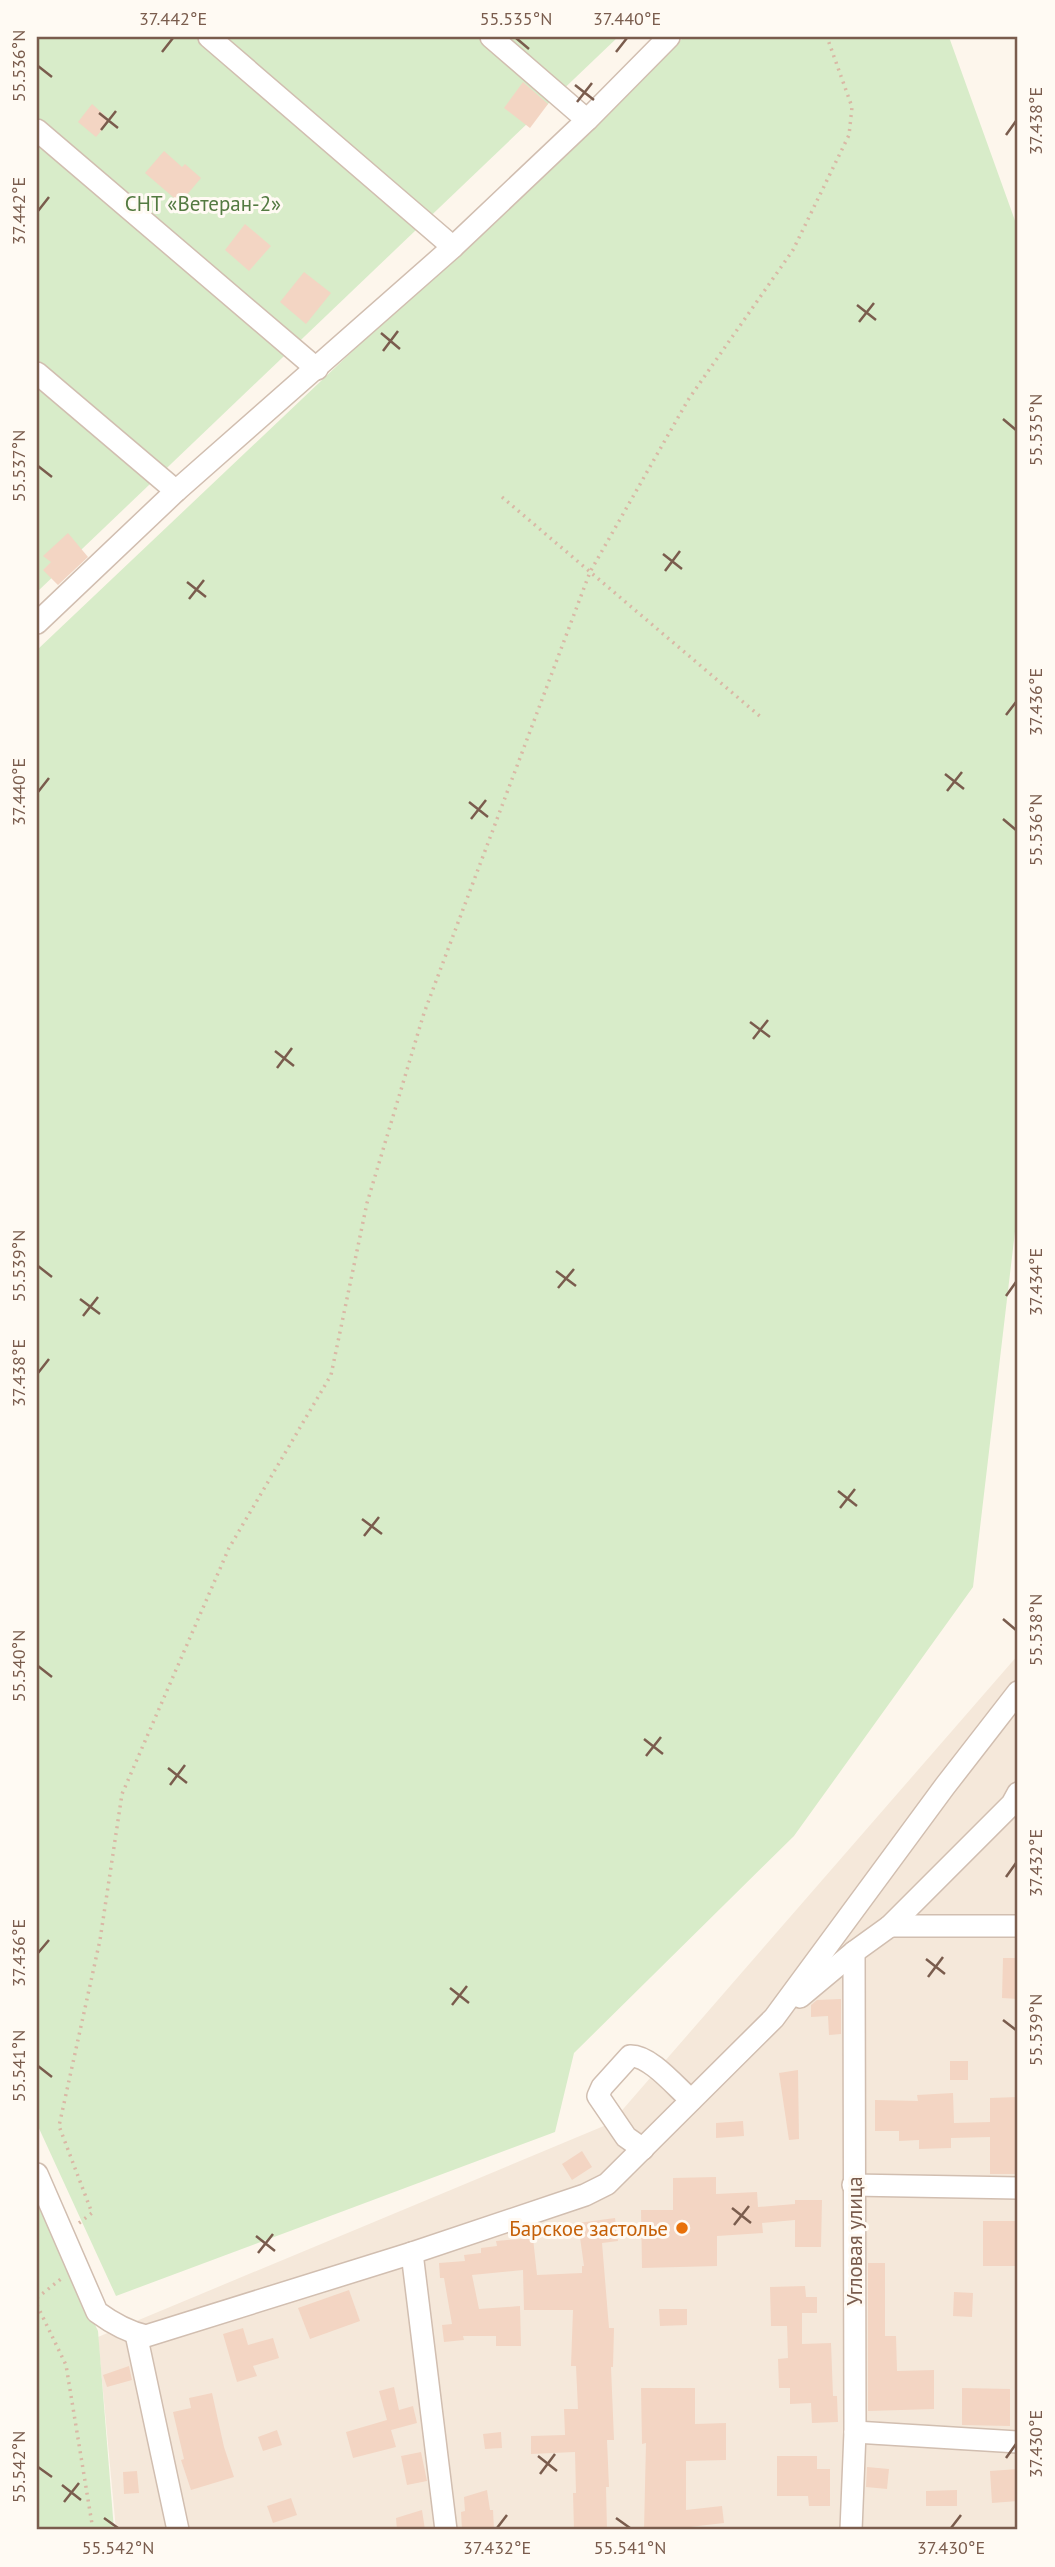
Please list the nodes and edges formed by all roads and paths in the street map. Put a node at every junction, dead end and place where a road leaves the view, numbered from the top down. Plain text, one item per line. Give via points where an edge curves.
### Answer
1 (209, 37) edge
2 (491, 37) edge
3 (669, 37) edge
4 (827, 37) edge
5 (587, 120) junction
6 (37, 130) edge
7 (453, 247) junction
8 (317, 369) junction
9 (37, 373) edge
10 (176, 491) junction
11 (502, 497) dead end
12 (590, 572) junction
13 (38, 621) edge
14 (762, 718) dead end
15 (1018, 1692) edge
16 (1018, 1793) edge
17 (890, 1926) junction
18 (1018, 1926) edge
19 (854, 1952) junction
20 (774, 2018) junction
21 (691, 2100) junction
22 (643, 2149) junction
23 (37, 2174) edge
24 (853, 2185) junction
25 (1018, 2188) edge
26 (64, 2234) junction
27 (412, 2253) junction
28 (77, 2266) junction
29 (37, 2298) edge
30 (37, 2305) edge
31 (135, 2334) junction
32 (855, 2432) junction
33 (1018, 2442) edge
34 (93, 2530) edge
35 (178, 2530) edge
36 (446, 2530) edge
37 (852, 2530) edge

1 - 7 street
2 - 5 street
3 - 5 street
4 - 12 path via 852,107 849,135 793,250 688,400
5 - 7 street
6 - 8 street
7 - 8 street
8 - 10 street
9 - 10 street
10 - 13 street
11 - 12 path
12 - 14 path
12 - 26 path via 424,1013 367,1203 331,1375 229,1548 122,1794 100,1940 60,2126 92,2213
15 - 20 street
16 - 17 street via 1013,1804
17 - 18 street
17 - 19 street
19 - 20 street
19 - 24 street, Угловая улица
20 - 21 street
21 - 22 street
21 - 22 street via 647,2060 630,2056 597,2096 626,2137
22 - 27 street via 607,2184 585,2195
23 - 26 street
24 - 25 street
24 - 32 street, Угловая улица
26 - 28 street
27 - 31 street via 155,2334
27 - 36 street
28 - 29 path
28 - 31 street via 97,2312
30 - 34 path via 66,2365
31 - 35 street
32 - 33 street
32 - 37 street, Угловая улица

